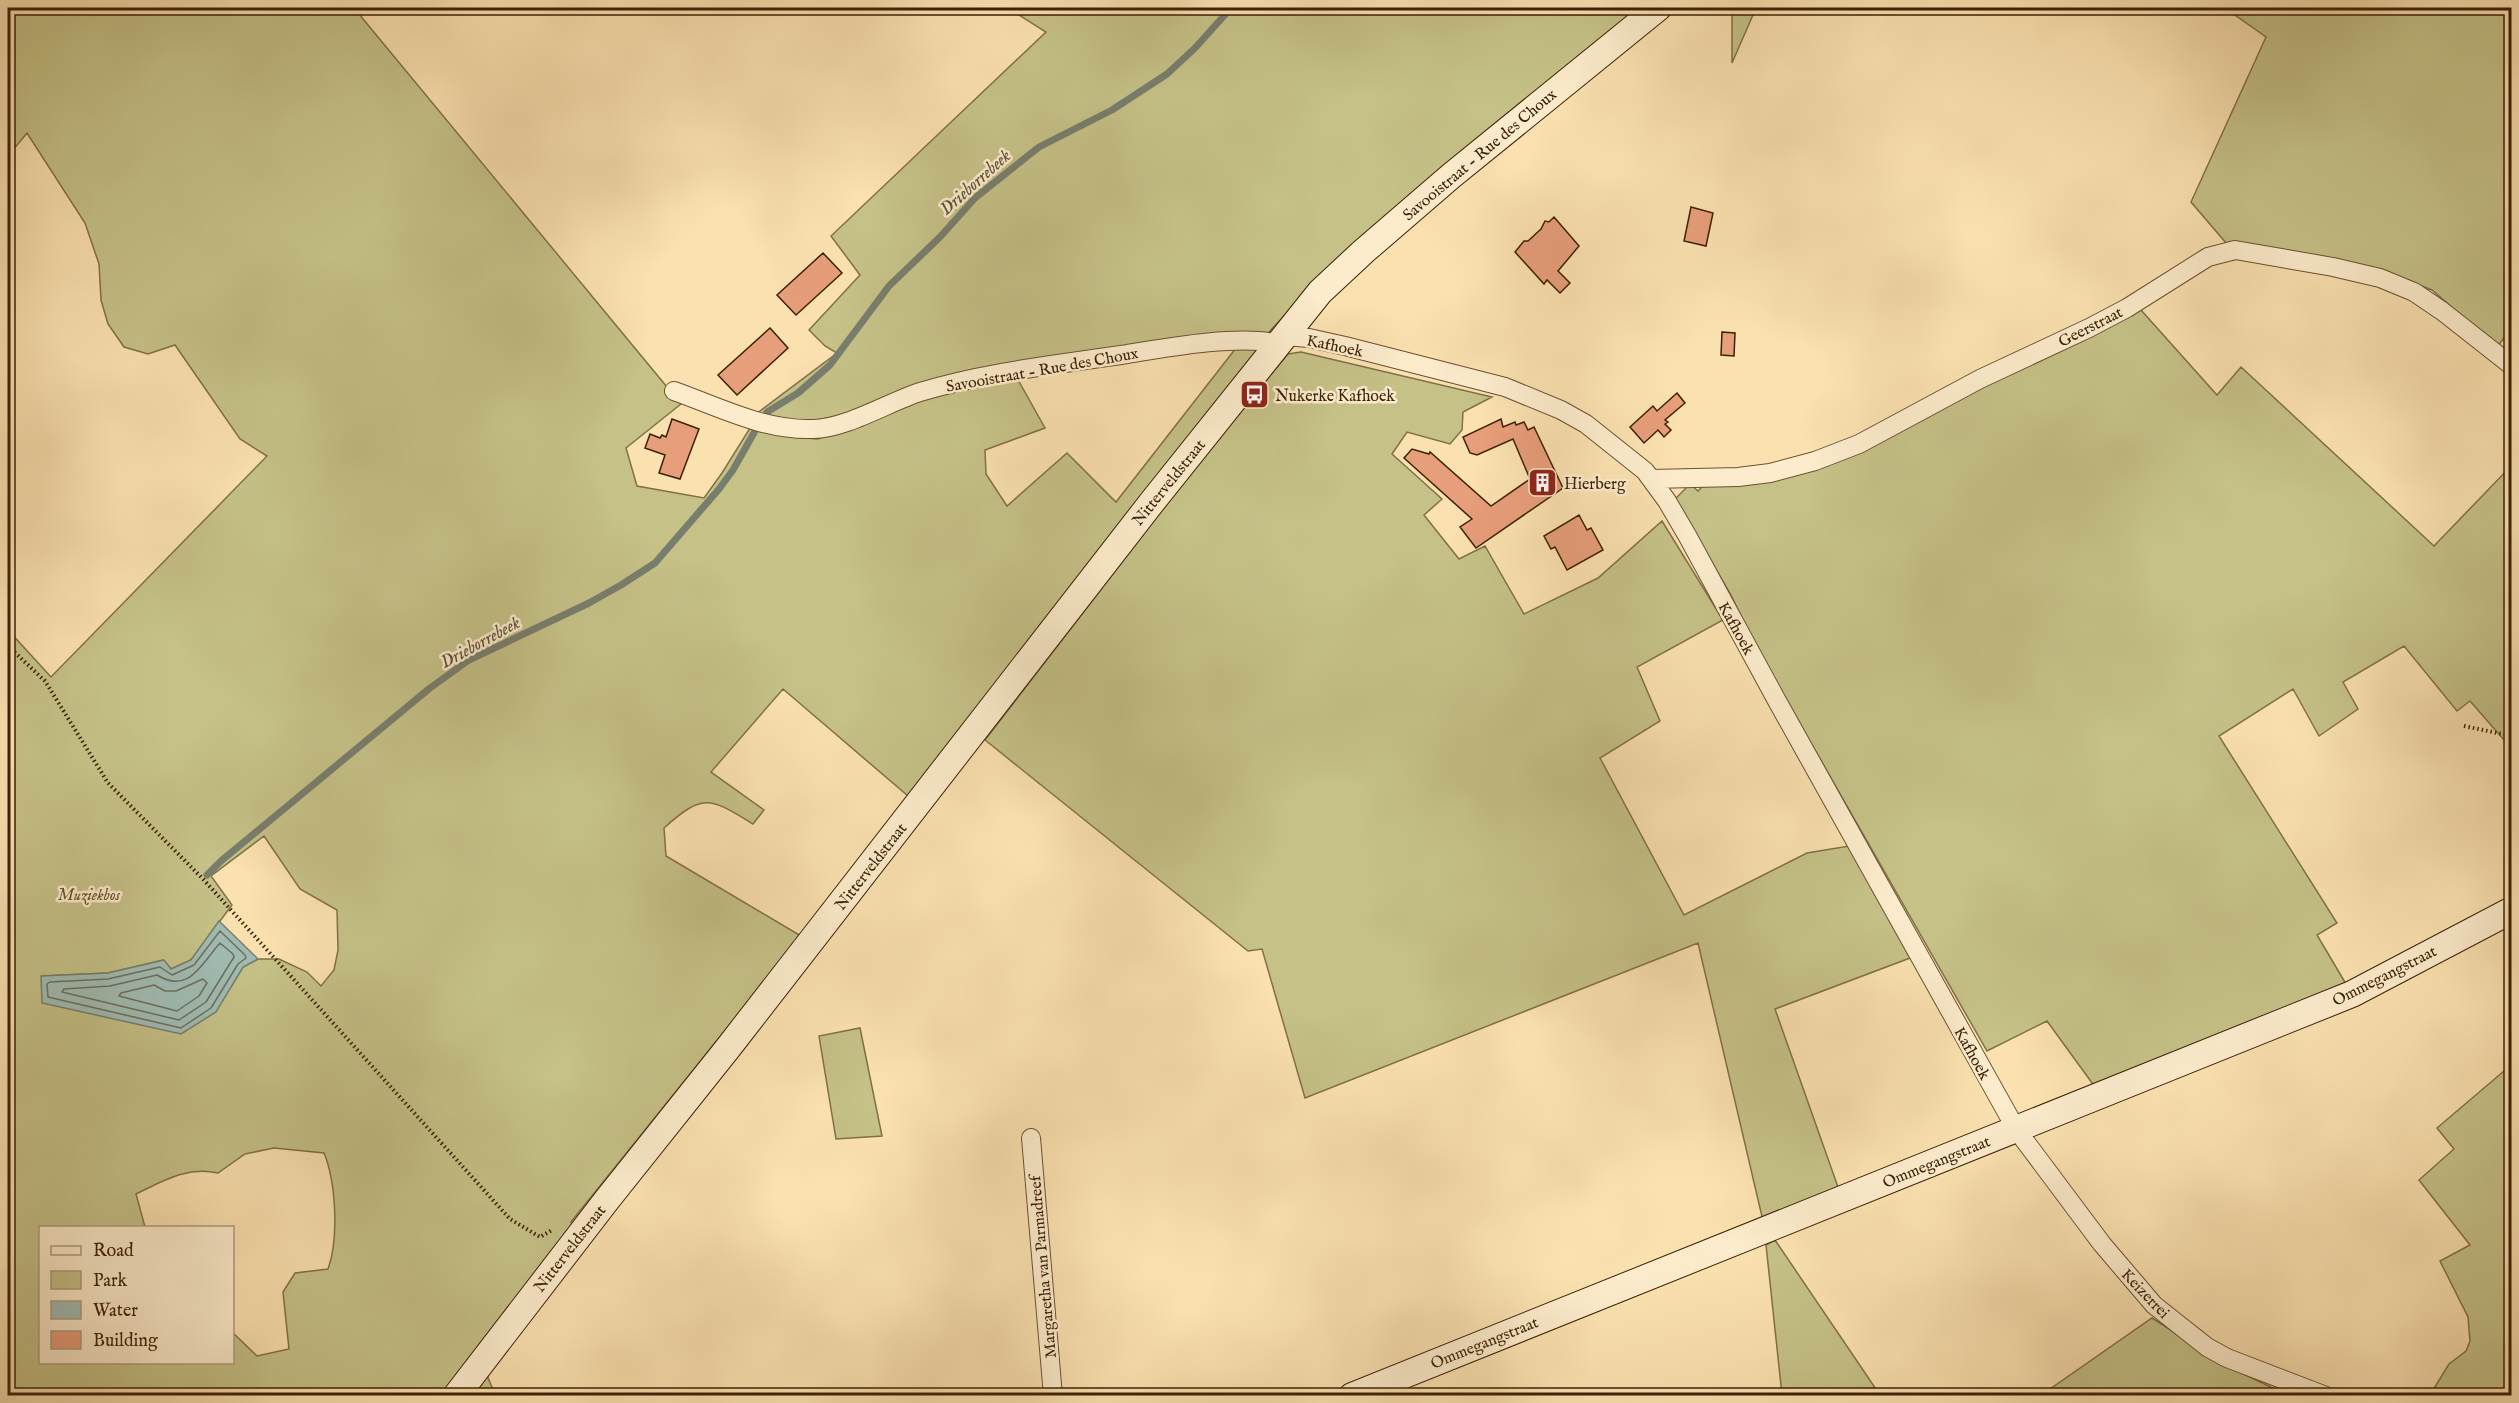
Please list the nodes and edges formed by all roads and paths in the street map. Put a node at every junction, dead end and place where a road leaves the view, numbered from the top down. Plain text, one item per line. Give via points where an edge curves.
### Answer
1 (1658, 8) edge
2 (1282, 340) junction
3 (2511, 366) edge
4 (674, 390) dead end
5 (1651, 479) junction
6 (8, 646) edge
7 (2464, 726) dead end
8 (2511, 736) edge
9 (2511, 909) edge
10 (2016, 1129) junction
11 (1030, 1138) dead end
12 (510, 1219) dead end
13 (456, 1395) edge
14 (1053, 1395) edge
15 (1352, 1395) edge
16 (2326, 1395) edge

1 - 2 main road, Savooistraat - Rue des Choux via 1364,251 1320,292
2 - 4 street, Savooistraat - Rue des Choux via 1181,346 992,375 918,393 817,429 789,429 756,421
2 - 5 street, Kafhoek via 1309,338 1505,387 1586,424 1630,457
2 - 13 main road, Nitterveldstraat
3 - 5 street, Geerstraat via 2442,310 2405,288 2333,267 2235,250 2208,257 2127,308 1980,379 1859,444 1770,473
5 - 10 street, Kafhoek via 1688,537
6 - 12 path via 45,681 108,783 203,879
7 - 8 path
9 - 10 main road, Ommegangstraat via 2352,994
10 - 15 main road, Ommegangstraat
10 - 16 street, Keizerrei via 2102,1244 2163,1312 2227,1359
11 - 14 street, Margaretha van Parmadreef

